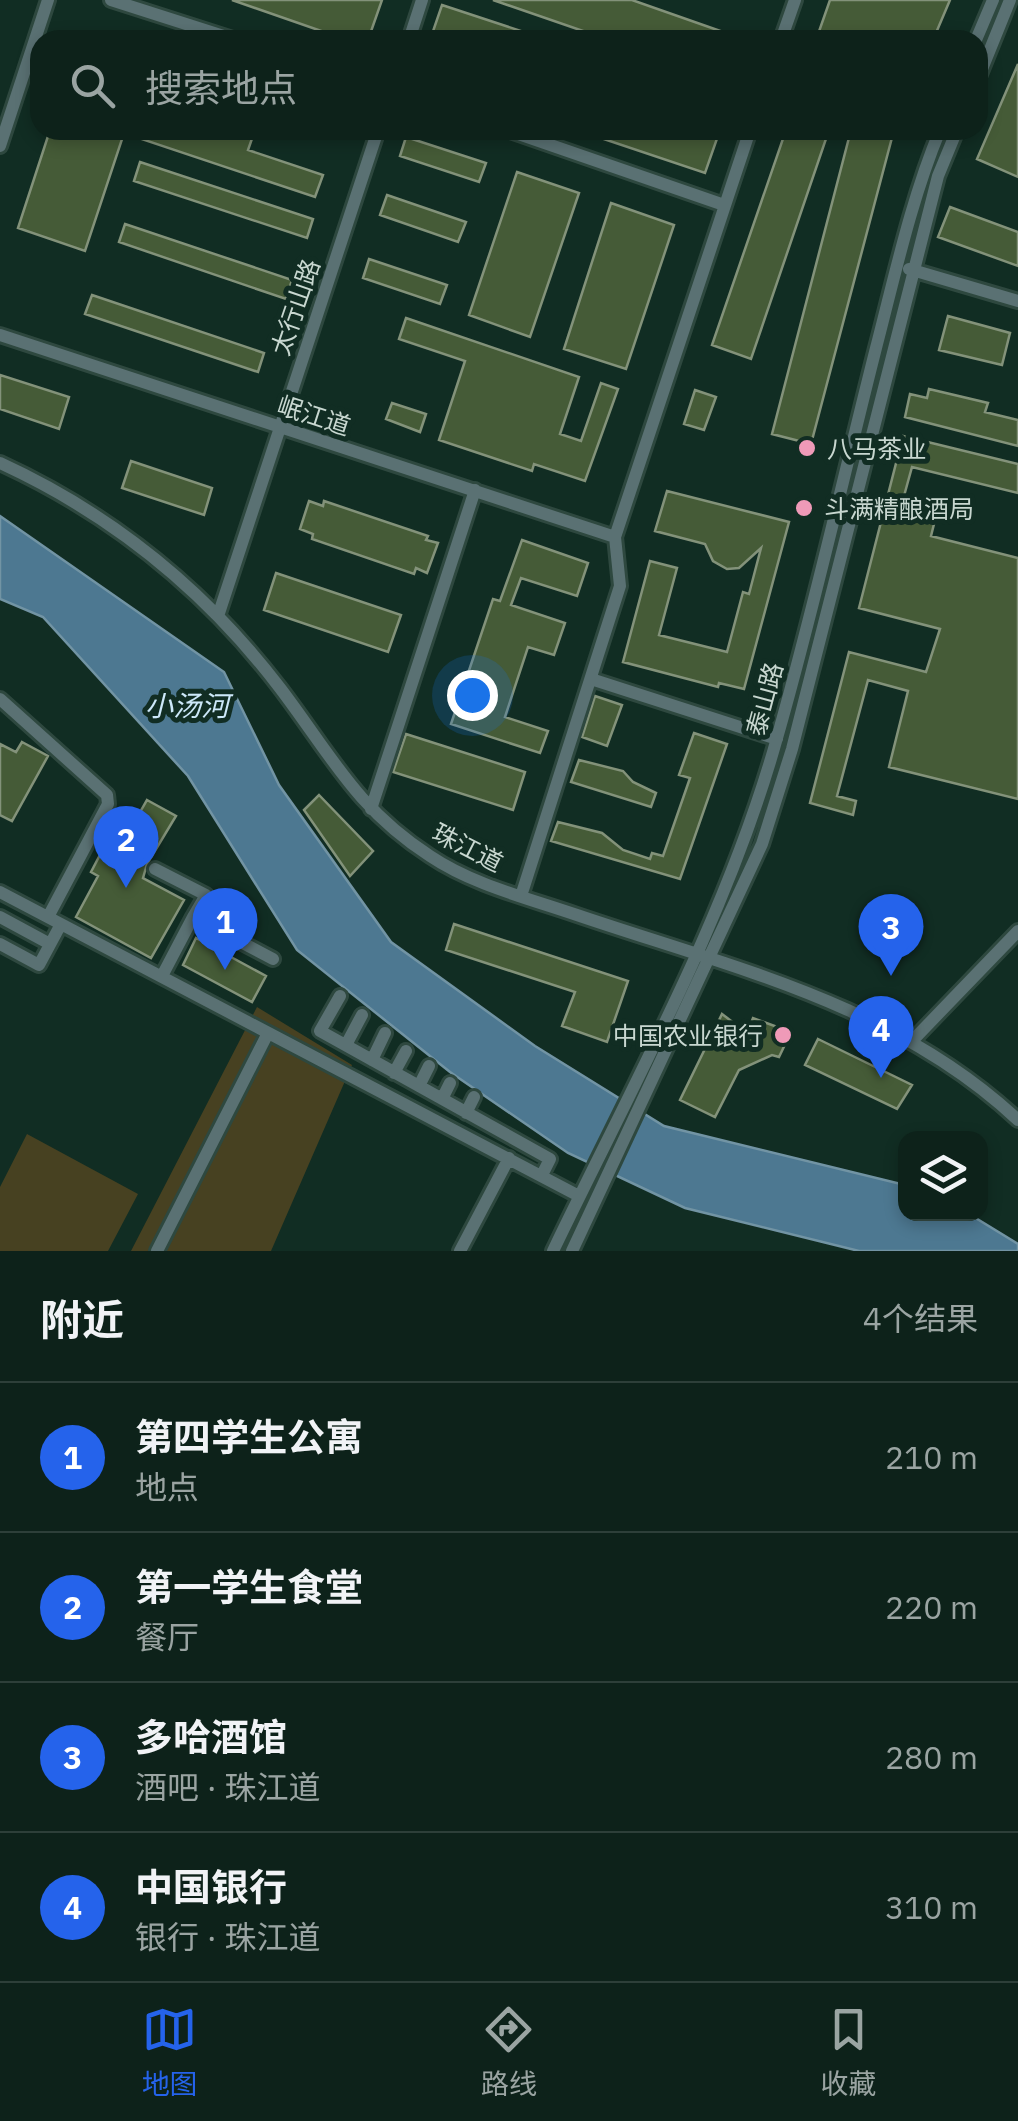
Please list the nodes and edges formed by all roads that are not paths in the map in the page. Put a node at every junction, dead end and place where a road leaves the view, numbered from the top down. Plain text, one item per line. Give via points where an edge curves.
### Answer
1 (48, 0) edge
2 (111, 0) edge
3 (422, 0) edge
4 (795, 0) edge
5 (993, 0) edge
6 (1010, 0) edge
7 (38, 30) edge
8 (205, 30) edge
9 (412, 30) edge
10 (784, 30) edge
11 (980, 30) edge
12 (988, 54) edge
13 (30, 55) edge
14 (375, 140) edge
15 (536, 140) edge
16 (747, 140) edge
17 (936, 140) edge
18 (953, 140) edge
19 (0, 146) edge
20 (724, 205) junction
21 (897, 266) junction
22 (914, 270) junction
23 (1018, 302) edge
24 (0, 335) edge
25 (278, 427) junction
26 (0, 463) edge
27 (475, 490) junction
28 (615, 537) junction
29 (218, 613) junction
30 (591, 679) junction
31 (0, 699) edge
32 (777, 739) junction
33 (371, 810) junction
34 (155, 869) dead end
35 (0, 892) edge
36 (521, 896) junction
37 (0, 917) edge
38 (193, 918) junction
39 (54, 920) junction
40 (1018, 931) edge
41 (0, 944) edge
42 (50, 944) junction
43 (696, 952) junction
44 (711, 958) junction
45 (273, 959) dead end
46 (162, 976) junction
47 (340, 996) dead end
48 (362, 1016) dead end
49 (268, 1033) junction
50 (385, 1033) dead end
51 (913, 1040) junction
52 (346, 1046) junction
53 (406, 1051) dead end
54 (372, 1060) junction
55 (429, 1066) dead end
56 (394, 1073) junction
57 (450, 1083) dead end
58 (419, 1086) junction
59 (474, 1097) dead end
60 (442, 1099) junction
61 (466, 1112) junction
62 (1018, 1120) edge
63 (509, 1158) junction
64 (542, 1175) junction
65 (580, 1196) junction
66 (156, 1251) edge
67 (460, 1251) edge
68 (553, 1251) edge
69 (572, 1251) edge

1 - 7 street
2 - 8 street
3 - 9 street
4 - 10 street
5 - 11 street
6 - 12 street
13 - 19 street
14 - 25 street, 太行山路
15 - 20 street
16 - 20 street
17 - 21 street, 泰山路
18 - 22 street
20 - 28 street
21 - 22 street
21 - 32 street, 泰山路
22 - 23 street
22 - 44 street via 792,749 762,844
24 - 25 street, 岷江道
25 - 27 street, 岷江道
25 - 29 street, 太行山路
26 - 29 street, 珠江道 via 99,518
27 - 28 street, 岷江道
27 - 33 street
28 - 30 street via 620,586
29 - 33 street, 珠江道
30 - 32 street
30 - 36 street
31 - 39 street via 108,795
32 - 43 street, 泰山路
33 - 36 street, 珠江道 via 432,858
34 - 38 street via 206,895
35 - 39 street
36 - 43 street, 珠江道
37 - 42 street
38 - 45 street
38 - 46 street
39 - 42 street
39 - 46 street
40 - 51 street
41 - 42 street via 39,965
43 - 44 street, 珠江道
43 - 65 street, 泰山路
44 - 51 street, 珠江道 via 824,998
44 - 69 street
46 - 49 street
47 - 52 street via 320,1031
48 - 52 street
49 - 63 street
49 - 66 street
50 - 54 street
51 - 62 street, 珠江道
52 - 54 street
53 - 56 street
54 - 56 street
55 - 58 street
56 - 58 street
57 - 60 street
58 - 60 street
59 - 61 street
60 - 61 street
61 - 64 street via 550,1159
63 - 64 street
63 - 67 street
64 - 65 street
65 - 68 street, 泰山路

